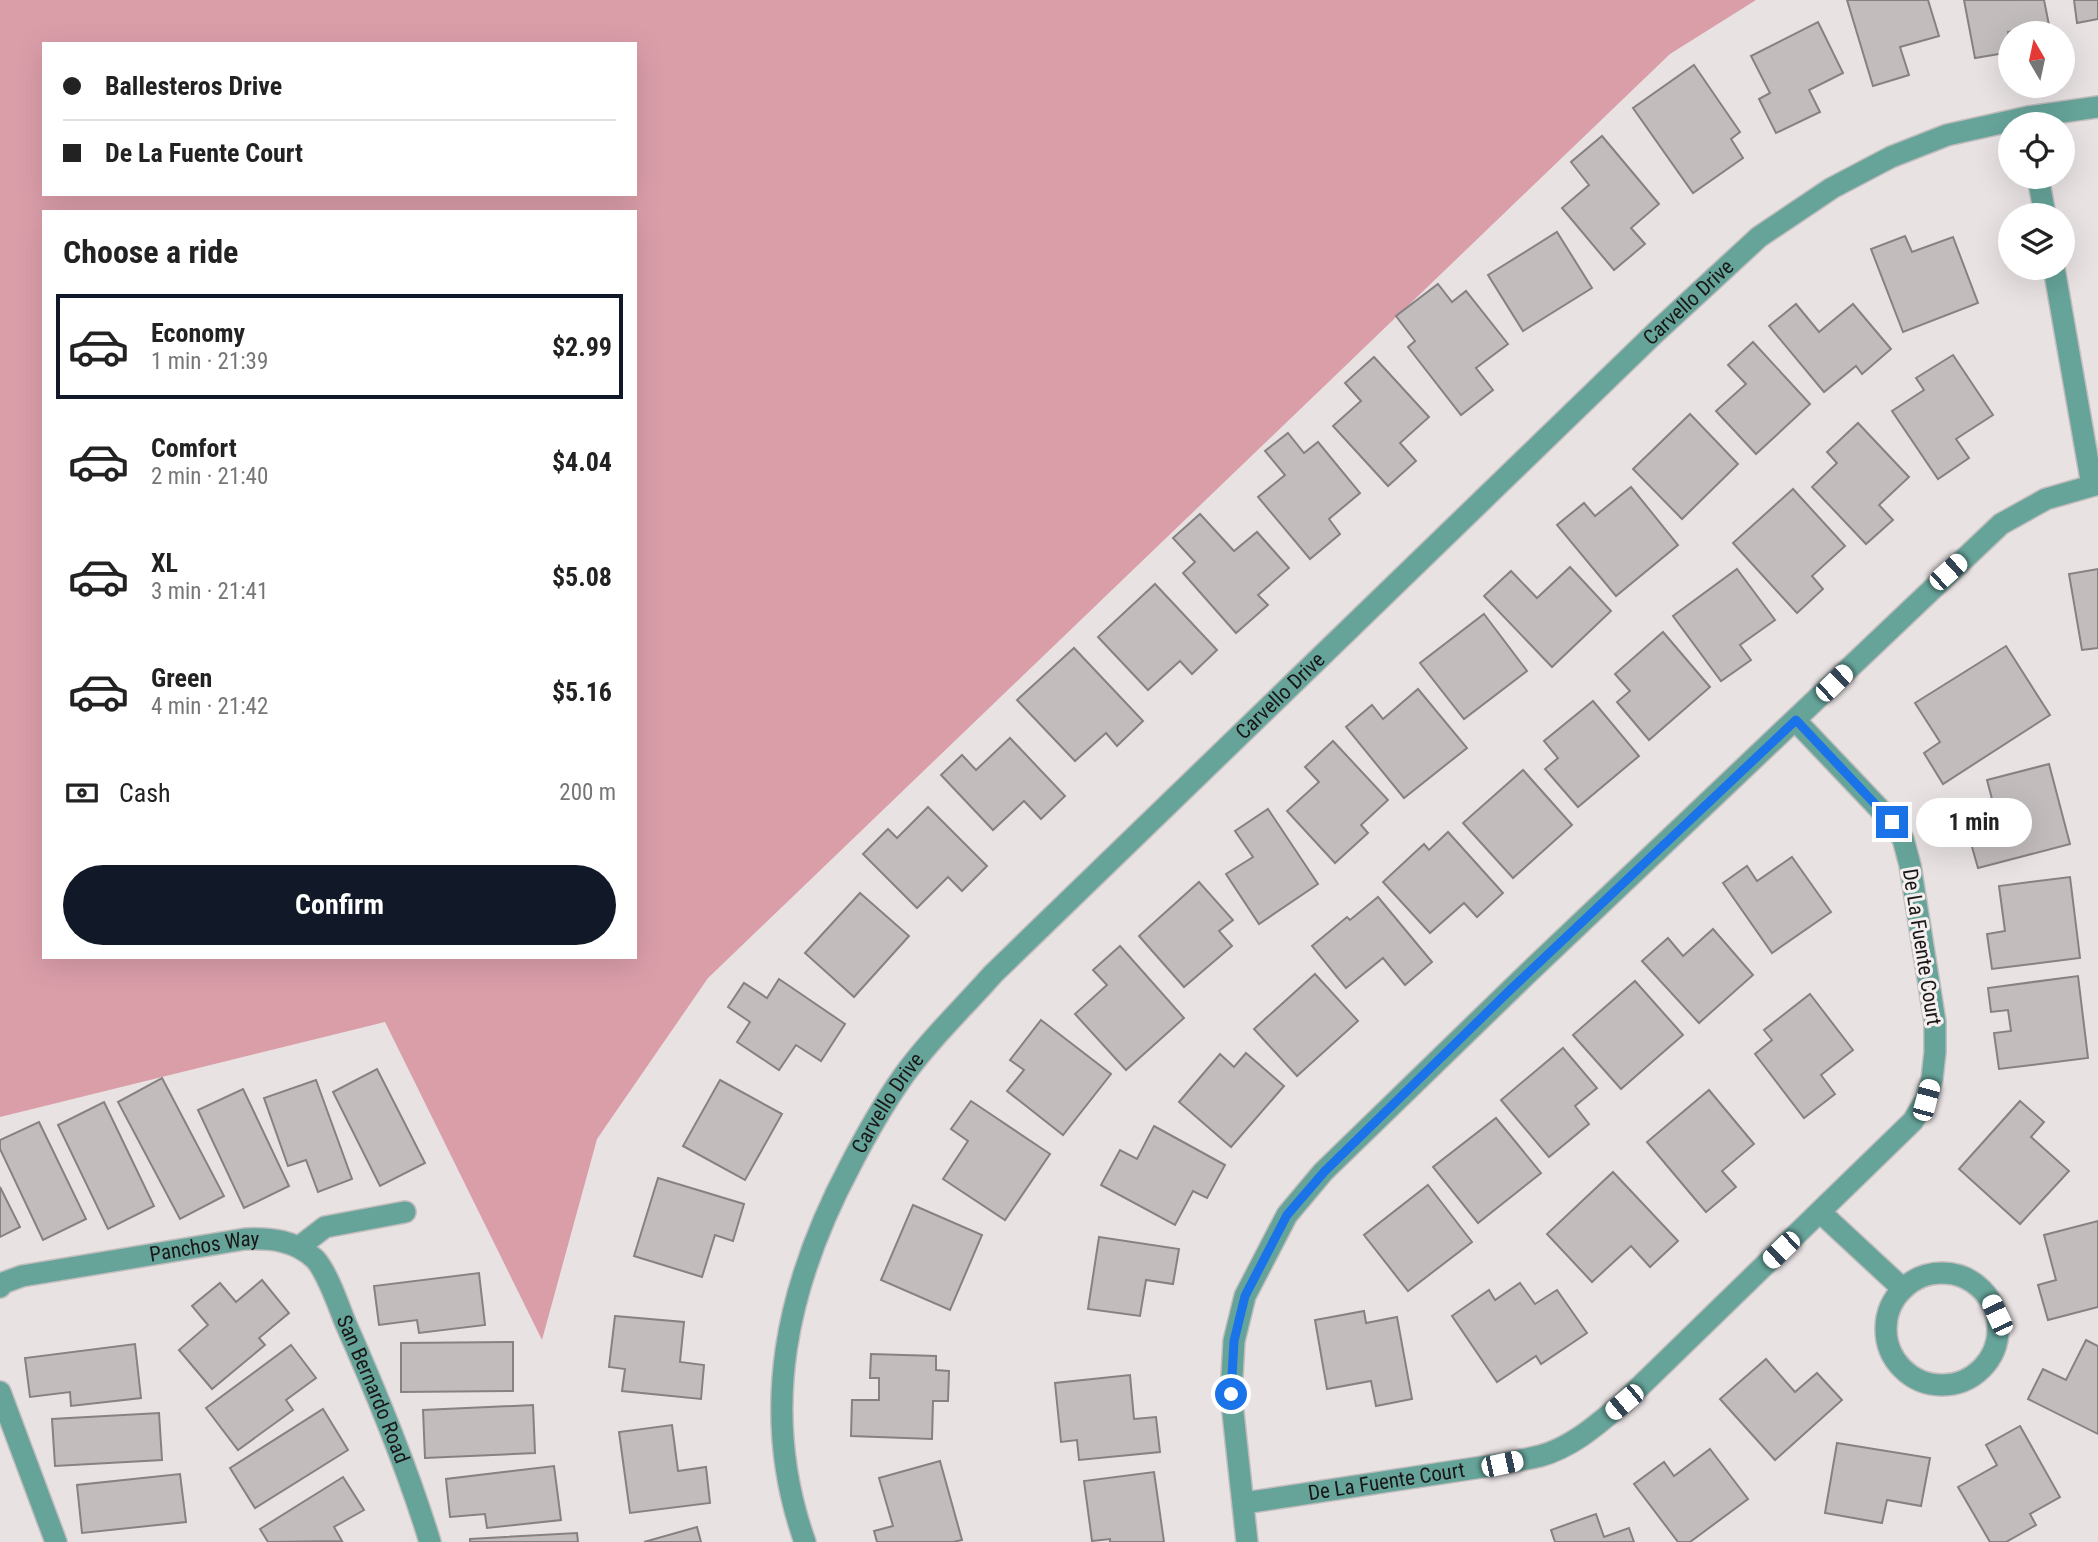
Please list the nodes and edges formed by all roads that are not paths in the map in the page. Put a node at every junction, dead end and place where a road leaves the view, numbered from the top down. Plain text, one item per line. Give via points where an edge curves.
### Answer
1 (2098, 107) edge
2 (2073, 112) edge
3 (1998, 126) edge
4 (2056, 280) edge
5 (2095, 485) edge
6 (1796, 720) junction
7 (405, 1212) dead end
8 (1820, 1212) junction
9 (299, 1247) junction
10 (0, 1287) edge
11 (1903, 1289) junction
12 (0, 1392) edge
13 (1244, 1503) junction
14 (56, 1542) edge
15 (430, 1542) edge
16 (806, 1542) edge
17 (1247, 1542) edge

1 - 2 street, Carvello Drive
3 - 16 street, Carvello Drive via 1947,135 1891,157 1832,188 1759,237 993,974 903,1077 834,1196 804,1271 788,1329 781,1392 784,1454
4 - 5 street
5 - 6 street via 2046,499 2001,524
6 - 8 street, De La Fuente Court via 1903,839 1935,1022 1936,1052 1926,1100 1913,1121
6 - 13 street via 1517,984 1324,1172 1287,1215 1245,1296 1234,1341 1231,1394
7 - 9 street via 325,1227
8 - 11 street
8 - 13 street, De La Fuente Court via 1624,1402 1566,1445 1502,1464
9 - 10 street, Panchos Way via 274,1238 245,1239 22,1276
9 - 15 street, San Bernardo Road via 317,1261 332,1291 374,1387
11 - 11 street via 1938,1273 1975,1284 1989,1298 1997,1315 1998,1335 1982,1370 1967,1380 1933,1385 1902,1369 1892,1354 1887,1329 1892,1303
12 - 14 street
13 - 17 street

